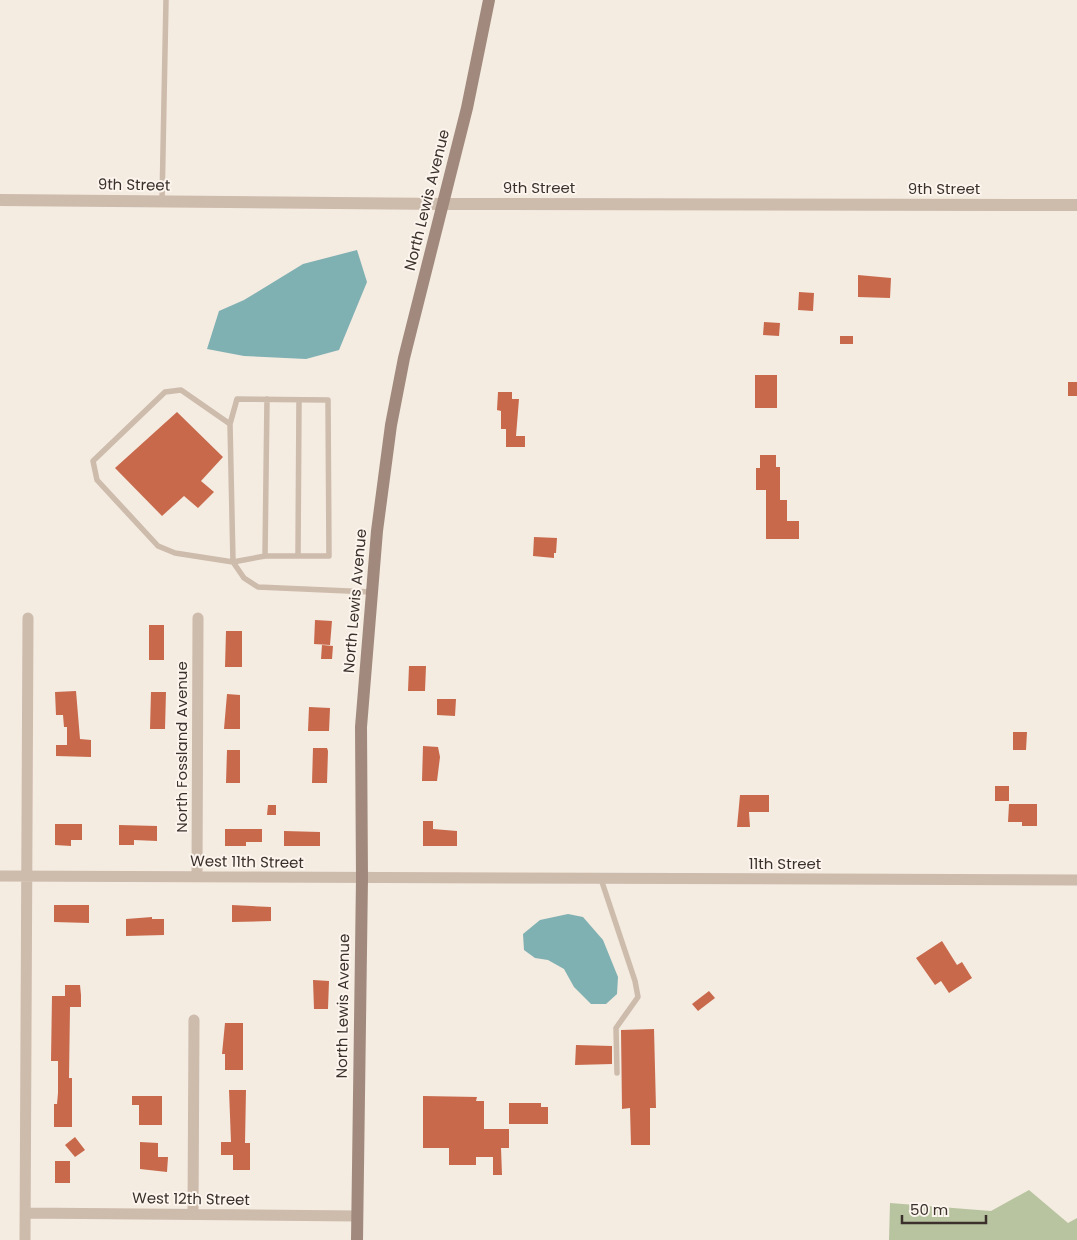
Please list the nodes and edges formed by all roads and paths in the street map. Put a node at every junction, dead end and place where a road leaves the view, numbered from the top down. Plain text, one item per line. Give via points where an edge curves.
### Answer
1 (166, 0) edge
2 (489, 0) edge
3 (0, 200) edge
4 (162, 202) junction
5 (442, 204) junction
6 (1077, 205) edge
7 (267, 399) junction
8 (299, 400) junction
9 (230, 424) junction
10 (265, 556) junction
11 (298, 556) junction
12 (233, 562) junction
13 (371, 592) junction
14 (28, 618) dead end
15 (198, 618) dead end
16 (0, 876) edge
17 (27, 876) junction
18 (197, 876) junction
19 (362, 878) junction
20 (493, 879) joint
21 (601, 879) junction
22 (1077, 880) edge
23 (194, 1020) dead end
24 (617, 1073) dead end
25 (26, 1213) junction
26 (193, 1214) junction
27 (357, 1216) junction
28 (25, 1240) edge
29 (357, 1240) edge

1 - 4 lane
2 - 5 main road, North Lewis Avenue via 467,108
3 - 4 street, 9th Street
4 - 5 street, 9th Street
5 - 6 street, 9th Street
5 - 13 main road, North Lewis Avenue via 391,425
7 - 8 lane
7 - 9 lane via 237,399
7 - 10 lane
8 - 11 lane
8 - 11 lane via 328,400 329,556
9 - 12 lane
9 - 12 lane via 180,390 165,392 93,461 97,480 158,546 175,553
10 - 11 lane
10 - 12 lane
12 - 13 lane via 244,578 258,587
13 - 19 main road, North Lewis Avenue via 361,727
14 - 17 street
15 - 18 street, North Fossland Avenue
16 - 17 street, West 11th Street
17 - 18 street, West 11th Street
17 - 25 street
18 - 19 street, West 11th Street
19 - 20 street, West 11th Street
19 - 27 main road, North Lewis Avenue
20 - 21 street, 11th Street
21 - 22 street, 11th Street
21 - 24 lane via 638,997 616,1028
23 - 26 street
25 - 26 street, West 12th Street
25 - 28 street
26 - 27 street, West 12th Street
27 - 29 main road, North Lewis Avenue

